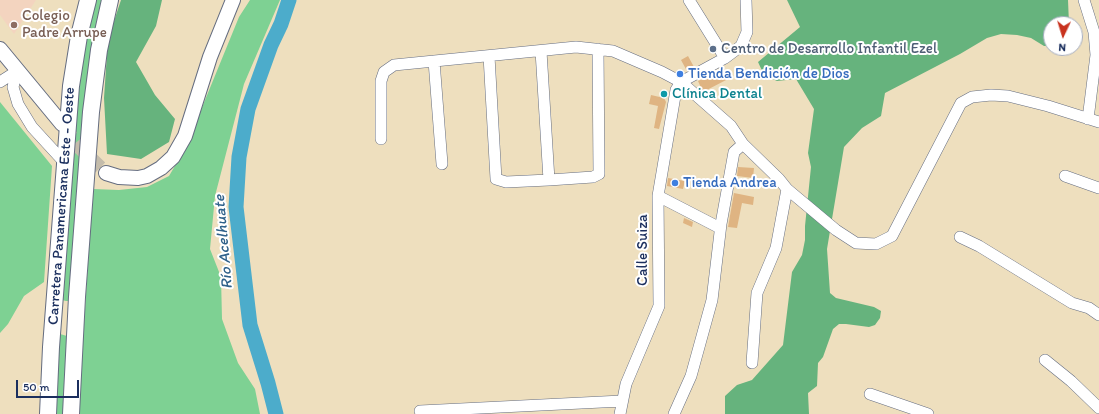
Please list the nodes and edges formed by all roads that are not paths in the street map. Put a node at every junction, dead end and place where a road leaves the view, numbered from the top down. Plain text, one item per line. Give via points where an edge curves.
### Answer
1 (88, 0) edge
2 (110, 0) edge
3 (234, 0) edge
4 (689, 0) edge
5 (746, 0) edge
6 (1084, 0) edge
7 (0, 49) edge
8 (598, 49) junction
9 (541, 51) junction
10 (489, 56) junction
11 (725, 58) junction
12 (434, 61) junction
13 (17, 71) junction
14 (0, 82) edge
15 (681, 82) junction
16 (1094, 121) edge
17 (62, 124) tunnel mouth
18 (381, 139) dead end
19 (743, 144) junction
20 (65, 163) junction
21 (442, 164) dead end
22 (106, 173) tunnel mouth
23 (1065, 176) dead end
24 (549, 180) junction
25 (1099, 188) edge
26 (787, 189) junction
27 (658, 196) junction
28 (720, 228) junction
29 (960, 237) dead end
30 (56, 295) junction
31 (76, 296) junction
32 (1099, 304) edge
33 (1087, 307) junction
34 (1099, 315) edge
35 (52, 337) junction
36 (75, 339) junction
37 (1046, 360) dead end
38 (752, 363) dead end
39 (870, 394) dead end
40 (622, 401) junction
41 (1099, 408) edge
42 (420, 411) dead end
43 (48, 414) edge
44 (71, 414) edge
45 (620, 414) edge
46 (674, 414) edge
47 (928, 414) edge

1 - 20 highway, Carretera Panamericana Este - Oeste via 75,58
2 - 31 highway, Carretera Panamericana Este - Oeste via 95,77
3 - 22 main road via 210,57 185,136 173,157 162,168 148,176 119,177
4 - 11 street
5 - 11 street via 745,39 741,46
6 - 16 street via 1094,32 1096,55
7 - 13 main road
8 - 9 street via 576,47
8 - 15 street via 613,51
8 - 24 street via 599,174 593,177
9 - 10 street
9 - 24 street
10 - 12 street
10 - 24 street via 496,178 506,182
11 - 15 street
12 - 18 street via 394,65 384,72 381,81
12 - 21 street
13 - 14 street
13 - 17 main road
13 - 20 street via 13,87 18,104 32,127
15 - 19 street via 731,126
15 - 27 street, Calle Suiza via 676,90
16 - 26 street via 1008,96 972,97 961,103 892,236 876,244 856,243 836,230
19 - 26 street
19 - 28 street via 734,152
20 - 30 highway, Carretera Panamericana Este - Oeste
23 - 25 street
26 - 38 street via 776,248 757,294
27 - 28 street
27 - 40 street, Calle Suiza via 658,306 626,384
28 - 46 street via 712,300 691,376
29 - 33 street via 1072,303
30 - 31 highway via 58,300 66,305 74,301
30 - 35 highway, Carretera Panamericana Este - Oeste
31 - 36 highway, Carretera Panamericana Este - Oeste
32 - 33 street
33 - 34 street
35 - 36 highway via 58,328 64,327
35 - 43 highway, Carretera Panamericana Este - Oeste
36 - 44 highway, Carretera Panamericana Este - Oeste
37 - 41 street
39 - 47 street
40 - 42 street
40 - 45 street, Calle Suiza

